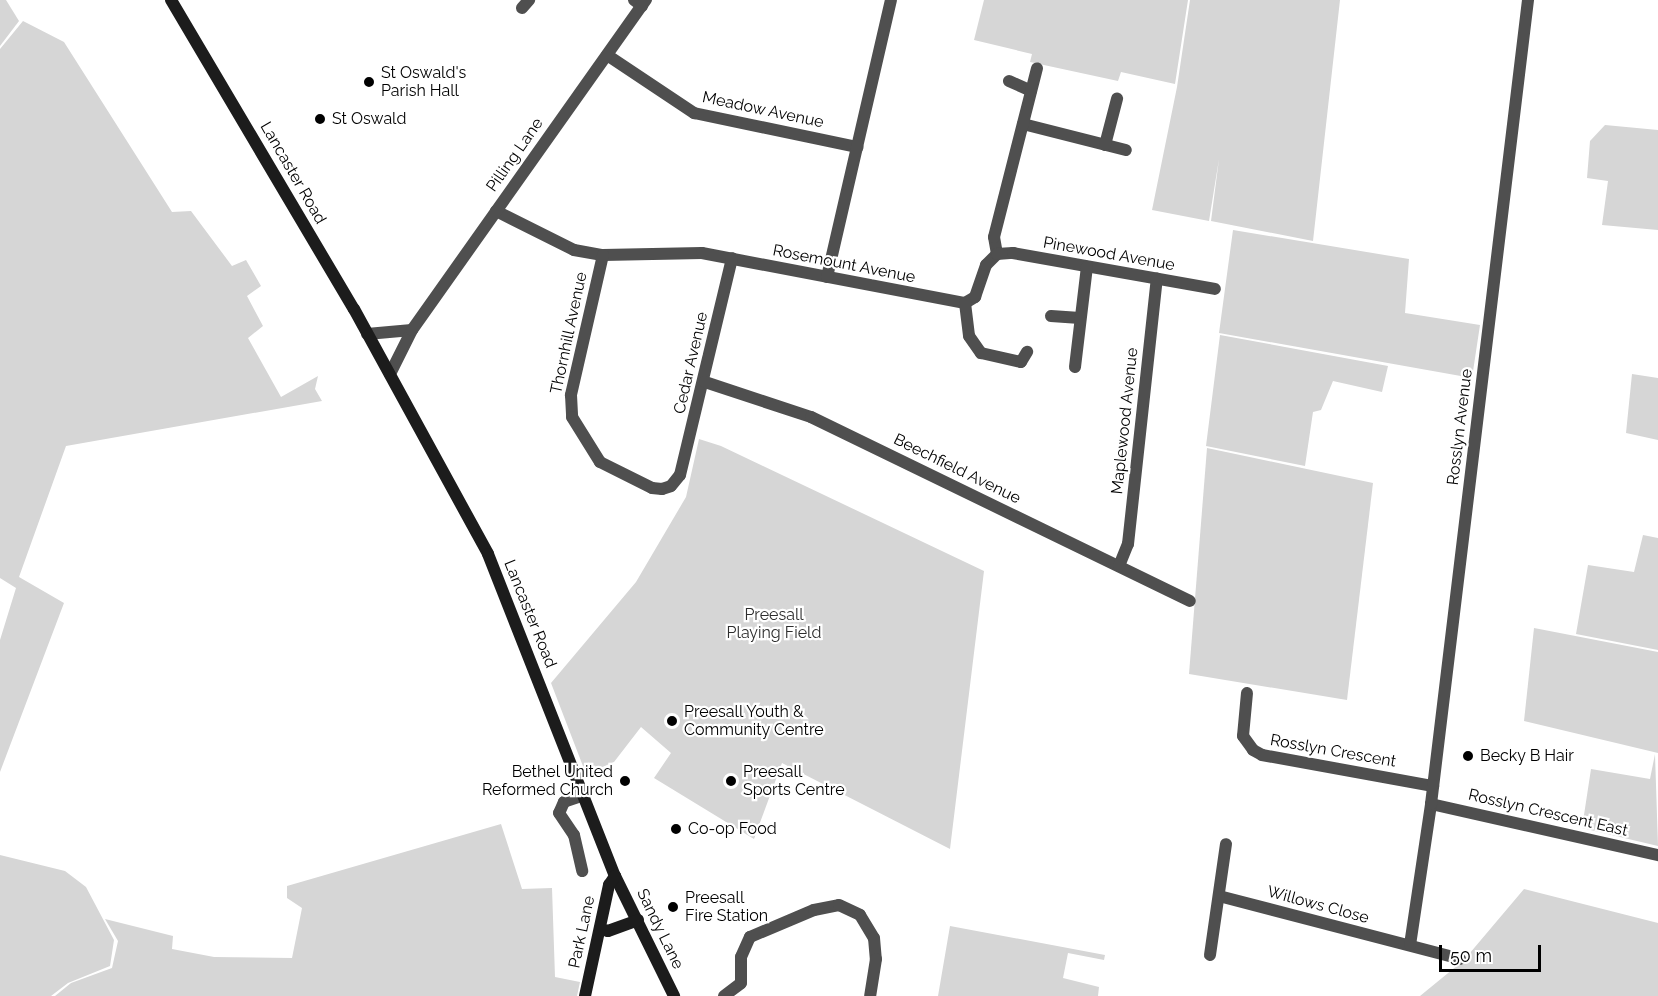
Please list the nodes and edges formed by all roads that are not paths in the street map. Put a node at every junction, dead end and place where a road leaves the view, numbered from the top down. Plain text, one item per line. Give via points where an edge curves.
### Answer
1 (171, 0) edge
2 (891, 0) edge
3 (1528, 0) edge
4 (641, 2) edge
5 (607, 55) junction
6 (1037, 68) dead end
7 (1010, 81) dead end
8 (1031, 90) junction
9 (1118, 99) dead end
10 (1023, 124) junction
11 (1106, 145) junction
12 (857, 147) junction
13 (1126, 150) dead end
14 (496, 211) junction
15 (997, 254) junction
16 (603, 255) junction
17 (732, 258) junction
18 (1087, 267) junction
19 (827, 277) junction
20 (1157, 279) junction
21 (1215, 289) dead end
22 (965, 303) junction
23 (1051, 316) dead end
24 (1080, 318) junction
25 (412, 330) junction
26 (367, 334) junction
27 (1027, 352) dead end
28 (1076, 367) dead end
29 (387, 369) junction
30 (705, 382) junction
31 (680, 476) joint
32 (1119, 566) junction
33 (1190, 601) dead end
34 (1247, 693) dead end
35 (1433, 786) junction
36 (581, 796) junction
37 (1431, 804) junction
38 (1226, 844) dead end
39 (1658, 855) edge
40 (582, 871) dead end
41 (615, 876) junction
42 (1219, 896) junction
43 (638, 920) junction
44 (600, 929) junction
45 (1410, 945) junction
46 (1209, 954) dead end
47 (1460, 959) dead end
48 (585, 996) edge
49 (674, 996) edge
50 (724, 996) edge
51 (870, 996) edge

1 - 26 main road, Lancaster Road
2 - 12 street
3 - 35 street, Rosslyn Avenue
4 - 5 street, Pilling Lane
5 - 12 street, Meadow Avenue via 694,112
5 - 14 street, Pilling Lane
6 - 8 street
7 - 8 street
8 - 10 street
9 - 11 street
10 - 11 street
10 - 15 street via 994,237
11 - 13 street
12 - 19 street
14 - 16 street, Rosemount Avenue via 544,238 574,250
14 - 25 street, Pilling Lane
15 - 18 street, Pinewood Avenue
15 - 22 street via 986,265 975,297
16 - 17 street, Rosemount Avenue via 702,253
16 - 31 street, Thornhill Avenue via 571,395 572,417 593,454 611,469 652,488 671,486
17 - 19 street, Rosemount Avenue
17 - 30 street, Cedar Avenue
18 - 20 street, Pinewood Avenue
18 - 24 street
19 - 22 street, Rosemount Avenue
20 - 21 street, Pinewood Avenue
20 - 32 street, Maplewood Avenue via 1128,544
22 - 27 street via 969,336 981,353 1021,362
23 - 24 street
24 - 28 street
25 - 26 street
25 - 29 street, Pilling Lane
26 - 29 main road, Lancaster Road
29 - 36 main road, Lancaster Road via 500,581
30 - 31 street, Cedar Avenue
30 - 32 street, Beechfield Avenue via 811,417
32 - 33 street, Beechfield Avenue
34 - 35 street, Rosslyn Crescent via 1243,736 1262,755
35 - 37 street, Rosslyn Avenue
36 - 40 street via 564,802 559,813 574,836
36 - 41 main road, Lancaster Road
37 - 39 street, Rosslyn Crescent East
37 - 45 street, Rosslyn Avenue
38 - 42 street
41 - 43 main road, Sandy Lane
41 - 44 main road, Park Lane via 609,885
42 - 45 street, Willows Close
42 - 46 street
43 - 44 main road via 608,931
43 - 49 main road, Sandy Lane
44 - 48 main road, Park Lane
45 - 47 street, Willows Close
50 - 51 street via 741,983 741,957 750,938 814,910 839,905 860,915 874,938 876,959

